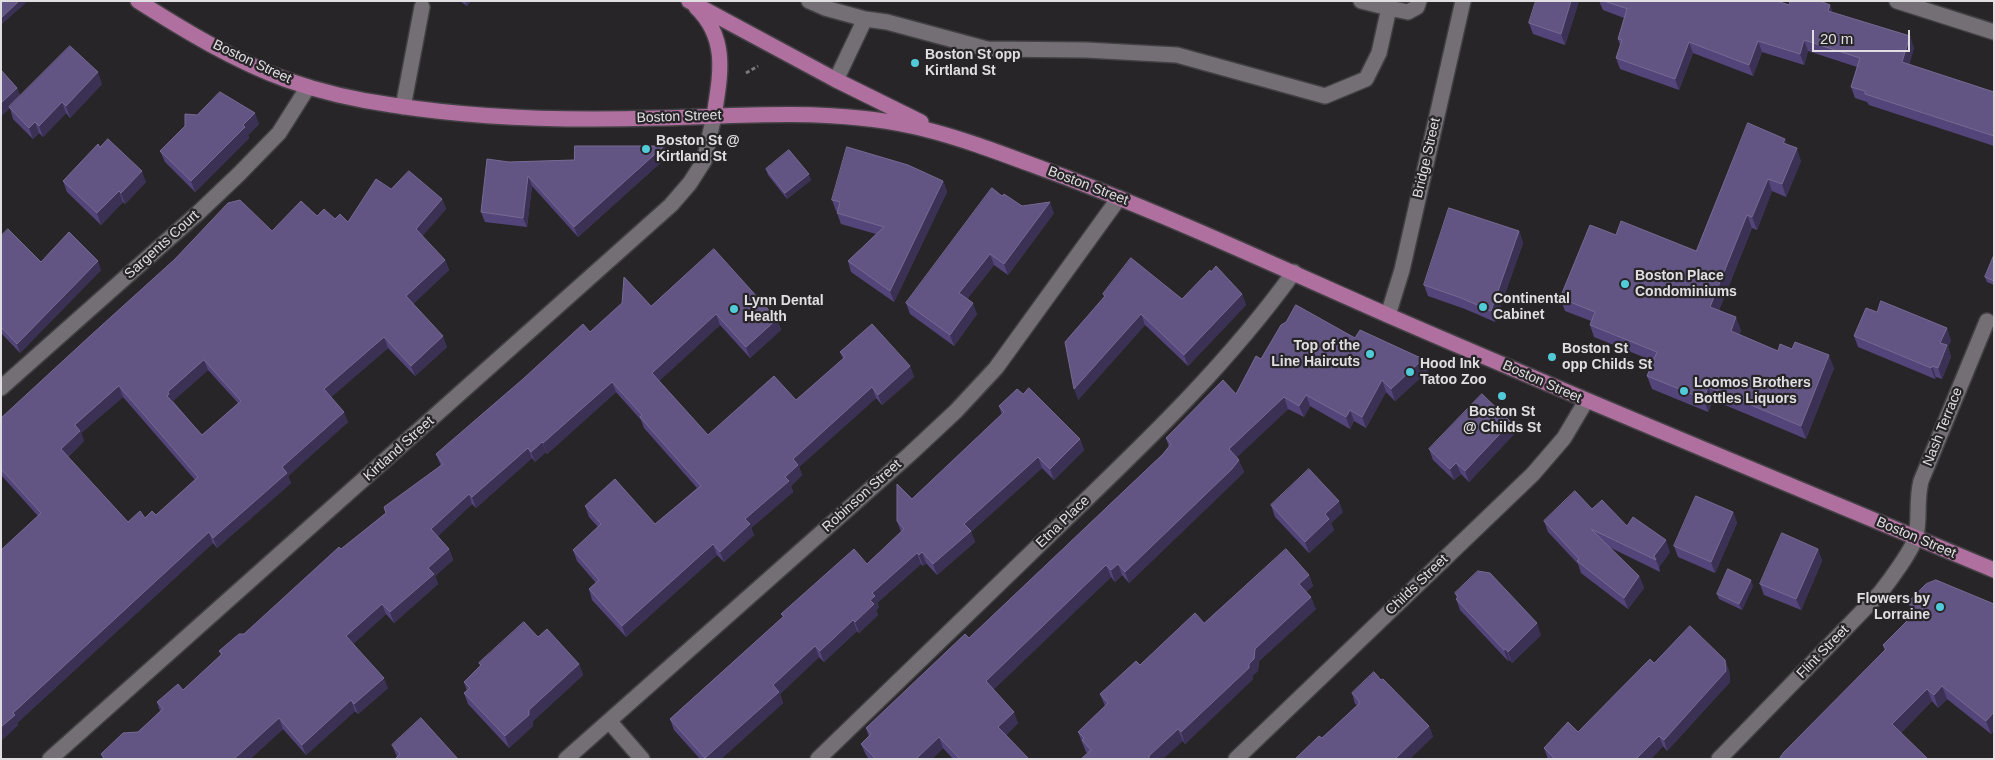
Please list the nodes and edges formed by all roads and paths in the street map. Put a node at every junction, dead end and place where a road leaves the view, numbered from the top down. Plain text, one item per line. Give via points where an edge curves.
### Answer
1 (138, 1) edge
2 (689, 1) edge
3 (809, 1) edge
4 (1361, 1) edge
5 (1419, 1) edge
6 (1463, 1) edge
7 (1896, 1) edge
8 (422, 7) dead end
9 (1389, 8) junction
10 (865, 18) junction
11 (1994, 32) edge
12 (836, 80) junction
13 (308, 87) junction
14 (403, 107) junction
15 (714, 116) junction
16 (952, 137) junction
17 (1119, 198) junction
18 (1294, 272) junction
19 (1388, 315) junction
20 (1988, 321) dead end
21 (1, 388) edge
22 (1586, 401) junction
23 (1916, 538) junction
24 (1994, 570) edge
25 (609, 721) junction
26 (50, 759) edge
27 (566, 759) edge
28 (642, 759) edge
29 (818, 759) edge
30 (1236, 759) edge
31 (1719, 759) edge

1 - 13 main road, Boston Street via 257,68
2 - 12 main road
2 - 15 main road via 708,21 717,40 720,72
3 - 10 street
4 - 9 street
5 - 9 street via 1408,12
6 - 19 street, Bridge Street via 1402,270
7 - 11 street
8 - 14 street
9 - 10 street via 1379,53 1366,79 1325,96 1177,55 987,49
10 - 12 street
12 - 16 main road
13 - 14 main road, Boston Street
13 - 21 street, Sargents Court via 279,133 232,181
14 - 15 main road, Boston Street via 491,118 609,120
15 - 16 main road, Boston Street via 837,114 904,124
15 - 26 street, Kirtland Street via 704,161 671,205
16 - 17 main road, Boston Street
17 - 18 main road, Boston Street
17 - 25 street, Robinson Street via 1001,361 963,404
18 - 19 main road, Boston Street
18 - 29 street, Etna Place via 1262,315 1171,417
19 - 22 main road, Boston Street
20 - 23 street, Nash Terrace via 1921,481 1917,494
22 - 23 main road, Boston Street
22 - 30 street, Childs Street via 1564,438 1533,474
23 - 24 main road, Boston Street
23 - 31 street, Flint Street via 1880,594
25 - 27 street, Robinson Street
25 - 28 street

